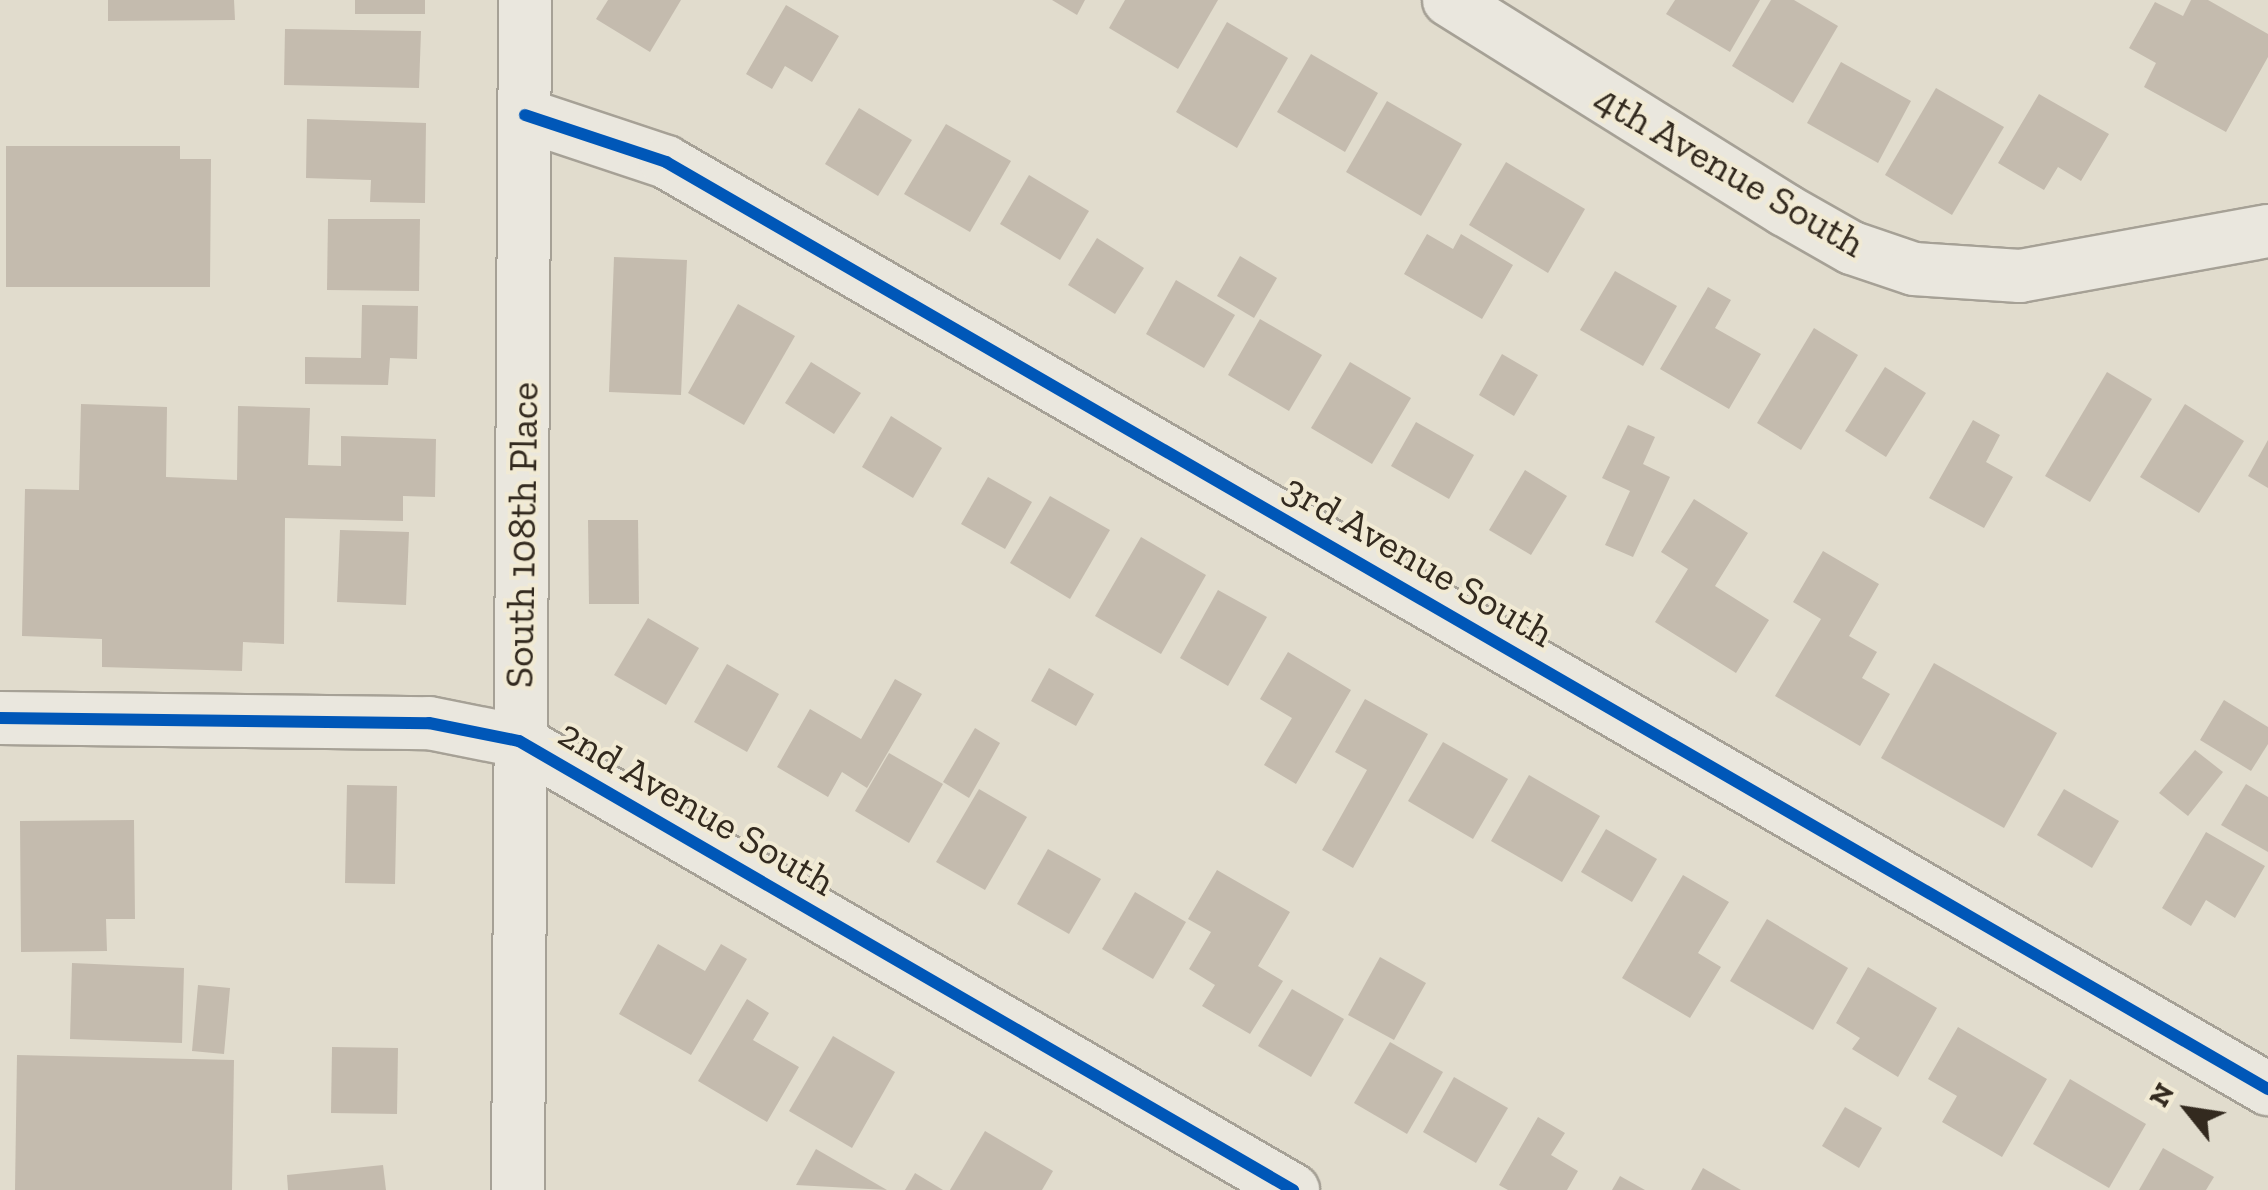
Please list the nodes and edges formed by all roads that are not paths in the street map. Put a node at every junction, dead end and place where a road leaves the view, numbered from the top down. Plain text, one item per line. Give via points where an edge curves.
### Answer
1 (524, 0) edge
2 (1449, 0) edge
3 (525, 115) junction
4 (2268, 231) edge
5 (0, 718) edge
6 (519, 741) junction
7 (2268, 1088) edge
8 (518, 1190) edge
9 (1293, 1190) edge

1 - 3 street, South 108th Place
2 - 4 street, 4th Avenue South via 1785,210 1852,248 1914,269 2020,276
3 - 6 street, South 108th Place
3 - 7 street, 3rd Avenue South via 666,162
5 - 6 street, 2nd Avenue South via 429,723
6 - 8 street, South 108th Place
6 - 9 street, 2nd Avenue South

